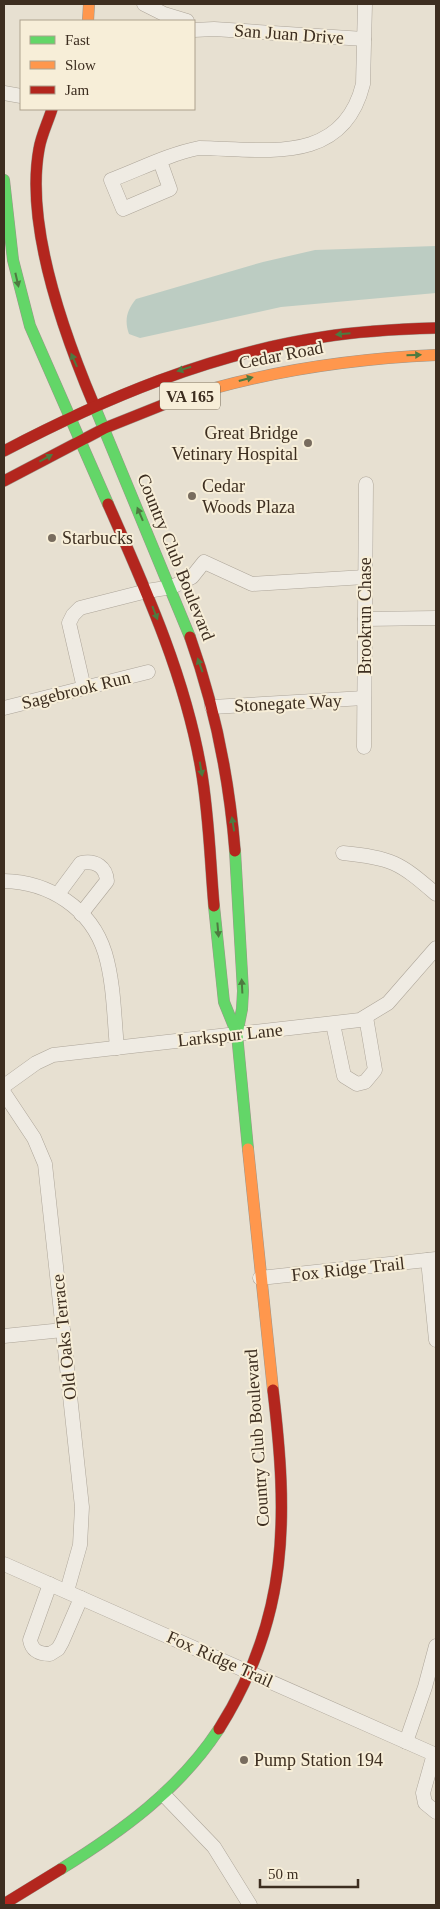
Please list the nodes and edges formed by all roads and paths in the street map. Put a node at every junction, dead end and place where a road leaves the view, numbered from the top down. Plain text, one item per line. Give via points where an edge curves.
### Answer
1 (89, 4) edge
2 (144, 4) edge
3 (365, 4) edge
4 (88, 20) edge
5 (184, 20) edge
6 (195, 23) edge
7 (214, 29) junction
8 (195, 30) edge
9 (364, 39) junction
10 (4, 93) edge
11 (20, 96) edge
12 (51, 110) edge
13 (160, 161) dead end
14 (4, 180) edge
15 (436, 328) edge
16 (436, 355) edge
17 (93, 404) junction
18 (69, 415) junction
19 (104, 429) junction
20 (80, 440) junction
21 (4, 451) edge
22 (4, 481) edge
23 (366, 484) dead end
24 (365, 577) junction
25 (159, 589) junction
26 (436, 618) edge
27 (365, 619) junction
28 (148, 672) dead end
29 (84, 688) junction
30 (364, 698) junction
31 (212, 707) junction
32 (4, 708) edge
33 (364, 747) dead end
34 (343, 854) dead end
35 (4, 881) edge
36 (58, 894) junction
37 (436, 894) edge
38 (81, 914) junction
39 (436, 948) edge
40 (366, 1018) junction
41 (333, 1024) junction
42 (237, 1034) junction
43 (117, 1048) junction
44 (4, 1086) edge
45 (4, 1093) edge
46 (432, 1260) edge
47 (260, 1278) junction
48 (63, 1330) junction
49 (4, 1336) edge
50 (436, 1340) edge
51 (4, 1564) edge
52 (50, 1584) junction
53 (67, 1591) junction
54 (81, 1598) junction
55 (436, 1646) edge
56 (248, 1672) junction
57 (406, 1742) junction
58 (435, 1754) edge
59 (164, 1795) junction
60 (436, 1812) edge
61 (4, 1904) edge
62 (250, 1905) edge

1 - 4 street
2 - 5 street
3 - 9 street
6 - 7 street, San Juan Drive
7 - 8 street, San Juan Drive
7 - 9 street, San Juan Drive
9 - 13 street via 360,96 353,113 331,136 294,149 199,148
10 - 11 street
17 -> 12 street, Country Club Boulevard via 58,324 37,236 31,186 42,128
14 -> 18 street, Country Club Boulevard via 8,228 23,302 30,326
15 -> 17 street, Cedar Road / VA 165 via 335,335 274,346 189,368
19 -> 16 street, Cedar Road / VA 165 via 185,397 278,372 373,358
17 - 18 street, Cedar Road / VA 165
17 - 19 street, Country Club Boulevard
18 - 20 street, Country Club Boulevard
18 - 21 street, Cedar Road / VA 165
19 - 20 street, Cedar Road / VA 165
25 -> 19 street, Country Club Boulevard
22 -> 20 street, Cedar Road / VA 165
20 - 25 street, Country Club Boulevard
23 - 24 street, Brookrun Chase
24 - 25 street via 252,584 204,562 192,577
24 - 27 street, Brookrun Chase
25 - 29 street via 80,608 73,614 70,632
31 -> 25 street, Country Club Boulevard via 207,685
25 -> 42 street, Country Club Boulevard via 199,762 207,810 224,1002
26 - 27 street
27 - 30 street, Brookrun Chase
28 - 29 street, Sagebrook Run
29 - 32 street, Sagebrook Run
30 - 31 street, Stonegate Way
30 - 33 street, Brookrun Chase
42 -> 31 street, Country Club Boulevard via 243,1002 236,841
34 - 37 street via 398,863
35 - 36 street via 31,884
36 - 38 street
36 - 38 street via 82,863 102,867 107,881
38 - 43 street via 91,924 105,953
39 - 40 street, Larkspur Lane via 388,1003
40 - 41 street, Larkspur Lane
40 - 41 street via 375,1070 364,1082 357,1084 344,1076
41 - 42 street, Larkspur Lane
42 - 43 street, Larkspur Lane
42 - 47 street, Country Club Boulevard
43 - 44 street, Larkspur Lane via 53,1055
45 - 48 street, Old Oaks Terrace via 34,1138 45,1164
46 - 47 street, Fox Ridge Trail
46 - 50 street
47 - 56 street, Country Club Boulevard via 283,1523 273,1599 262,1640
48 - 49 street
48 - 53 street, Old Oaks Terrace via 82,1516 80,1545
51 - 52 street, Fox Ridge Trail
52 - 53 street, Fox Ridge Trail
52 - 54 street via 30,1640 36,1652 50,1654 58,1649
53 - 54 street, Fox Ridge Trail
54 - 56 street, Fox Ridge Trail
55 - 57 street
56 - 57 street, Fox Ridge Trail
56 - 59 street, Country Club Boulevard via 222,1724 189,1769
57 - 58 street, Fox Ridge Trail
58 - 60 street via 422,1793 425,1804
59 - 61 street, Country Club Boulevard via 108,1839
59 - 62 street via 214,1847

